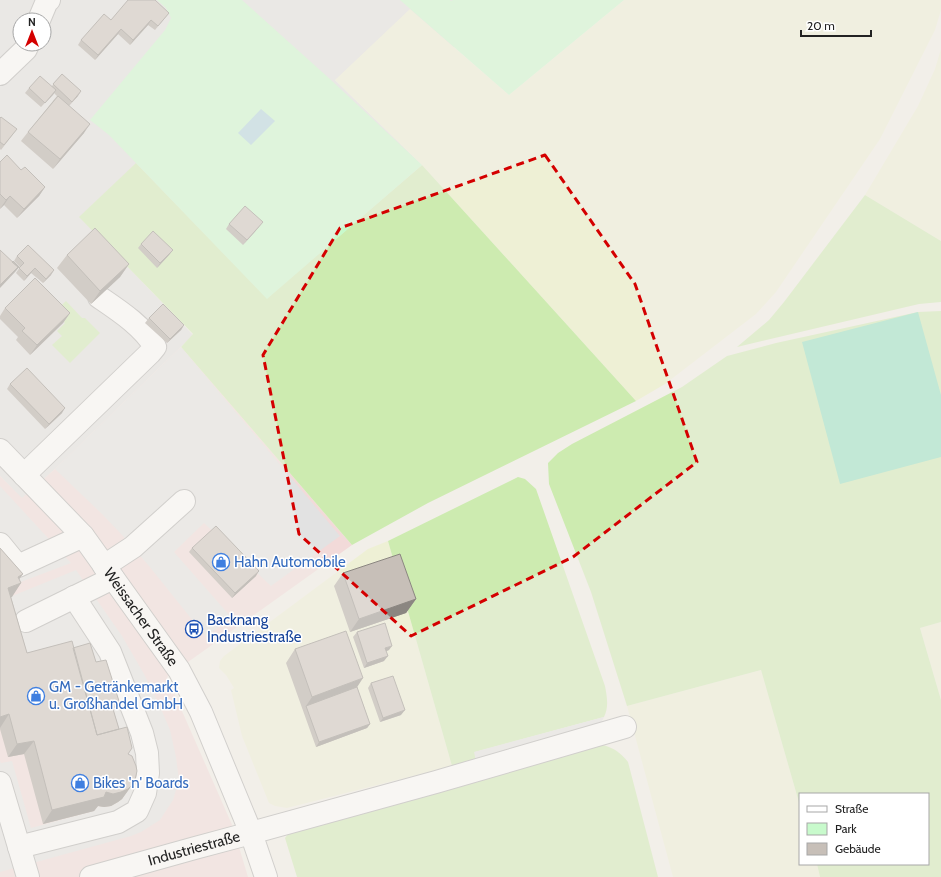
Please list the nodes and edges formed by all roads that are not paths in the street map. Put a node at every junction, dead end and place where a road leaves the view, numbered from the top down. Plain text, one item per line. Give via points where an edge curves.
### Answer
1 (23, 52) edge
2 (0, 74) edge
3 (99, 297) edge
4 (0, 450) edge
5 (24, 475) junction
6 (184, 501) dead end
7 (82, 536) junction
8 (0, 544) edge
9 (108, 572) junction
10 (74, 597) junction
11 (26, 621) dead end
12 (625, 727) dead end
13 (0, 783) edge
14 (251, 833) junction
15 (19, 847) junction
16 (28, 877) edge
17 (91, 877) edge
18 (266, 877) edge

1 - 2 street
3 - 5 street via 126,315 155,347
4 - 5 street, Weissacher Straße
5 - 7 street, Weissacher Straße
6 - 9 street
7 - 8 street via 18,566
7 - 9 street, Weissacher Straße
9 - 10 street
9 - 14 street, Weissacher Straße via 179,670 200,712
10 - 11 street
10 - 15 street via 110,652 142,733 147,753 146,793 137,811 118,822
12 - 14 street, Industriestraße
13 - 15 street
14 - 17 street, Industriestraße
14 - 18 street, Weissacher Straße
15 - 16 street

